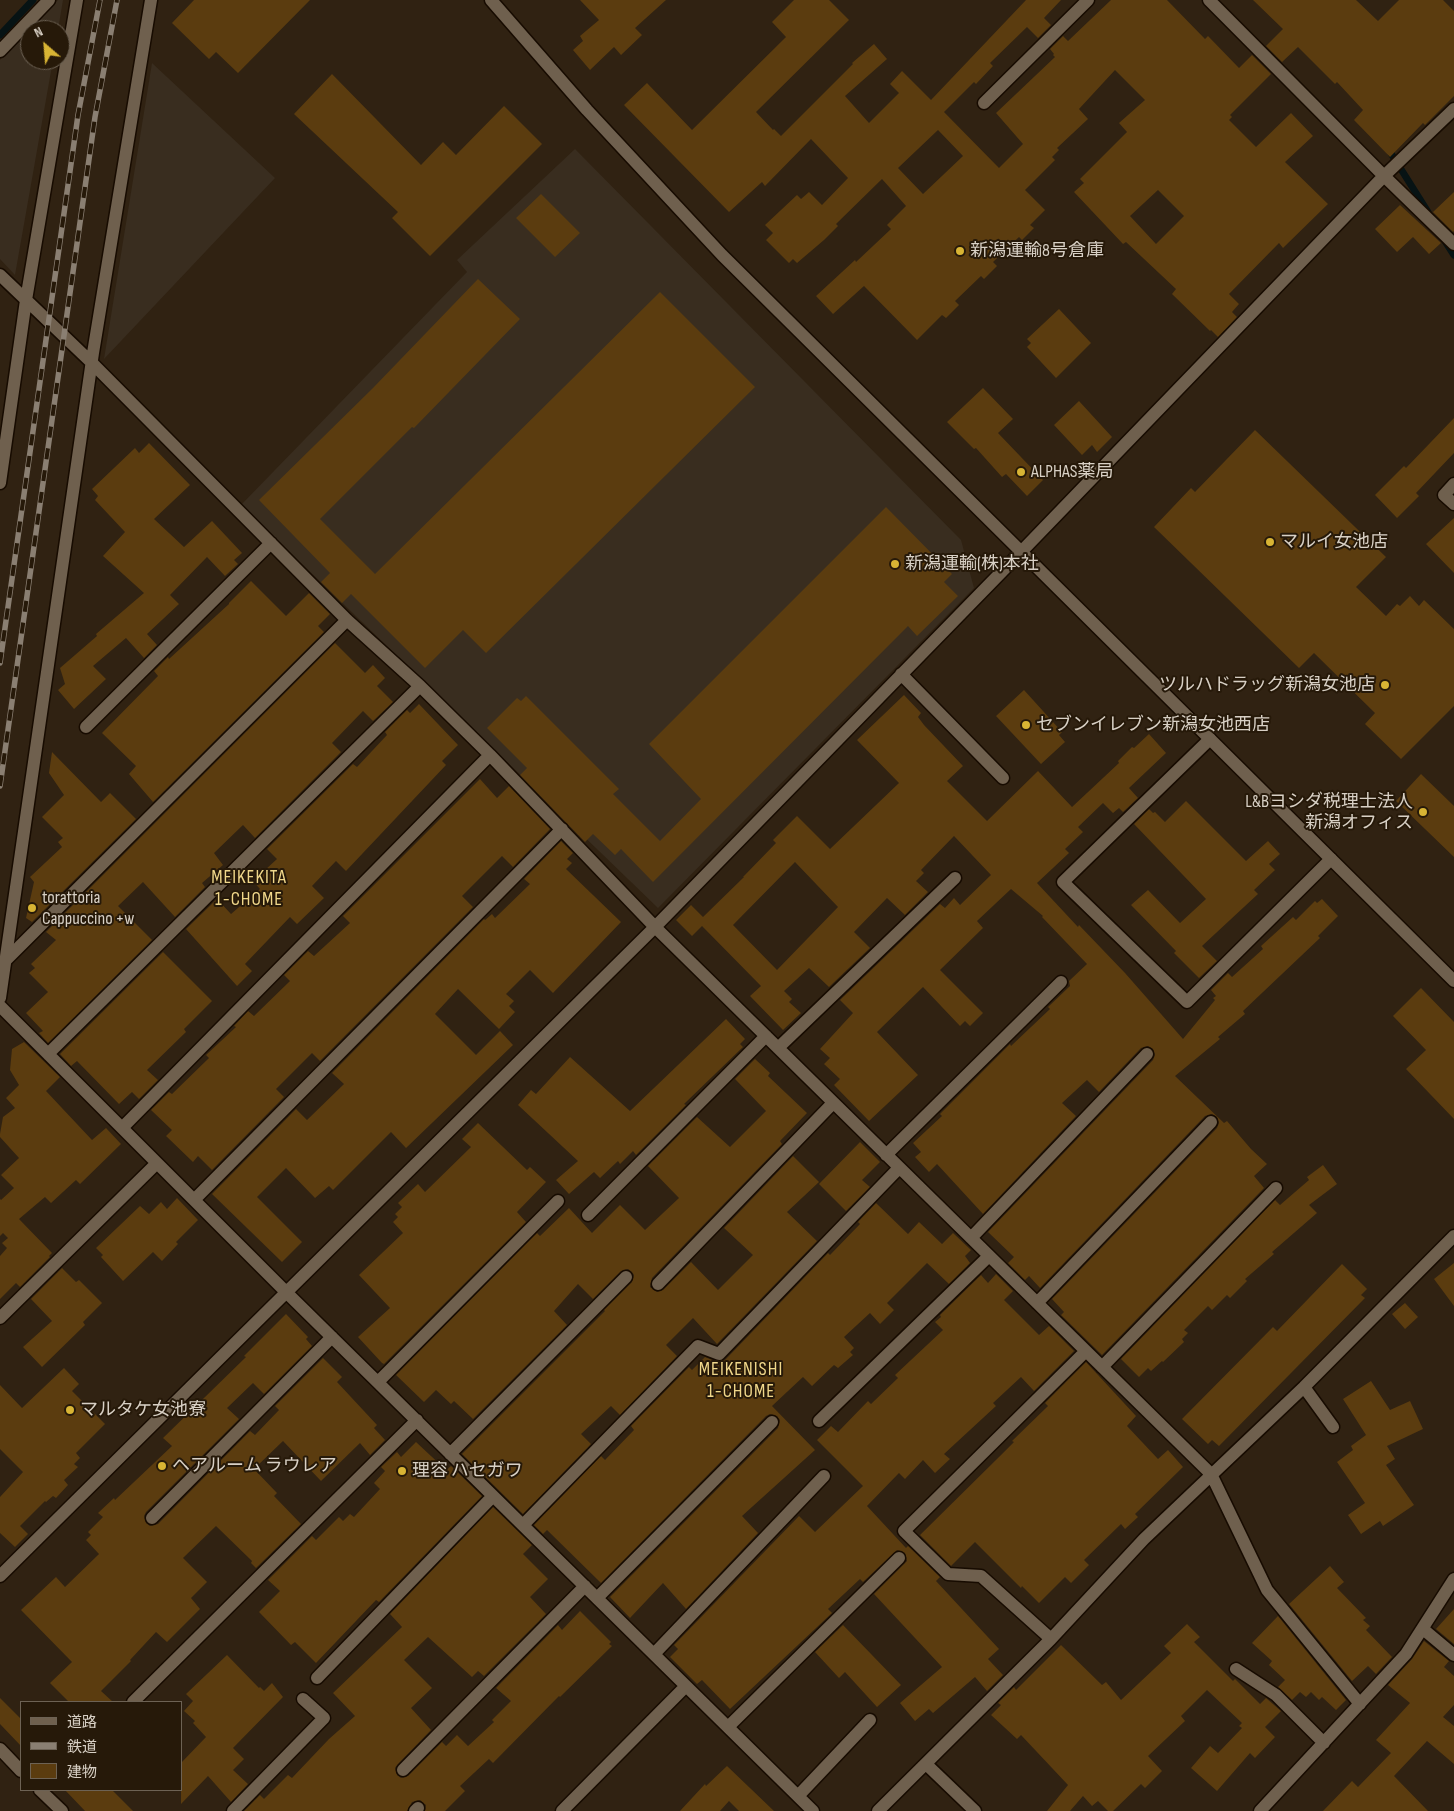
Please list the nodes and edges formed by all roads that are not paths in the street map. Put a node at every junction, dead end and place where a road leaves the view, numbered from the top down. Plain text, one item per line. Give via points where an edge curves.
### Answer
1 (49, 0) edge
2 (77, 0) edge
3 (151, 0) edge
4 (491, 0) edge
5 (1088, 0) edge
6 (1209, 0) edge
7 (0, 51) edge
8 (984, 103) dead end
9 (1454, 109) edge
10 (1384, 176) junction
11 (1454, 244) edge
12 (0, 275) edge
13 (26, 300) junction
14 (91, 362) junction
15 (0, 483) edge
16 (1454, 484) edge
17 (1454, 504) edge
18 (271, 544) junction
19 (1021, 552) junction
20 (347, 620) junction
21 (901, 674) junction
22 (420, 686) junction
23 (86, 727) dead end
24 (1210, 739) junction
25 (490, 755) junction
26 (1003, 778) dead end
27 (562, 829) junction
28 (1331, 859) junction
29 (955, 878) dead end
30 (655, 927) junction
31 (6, 960) junction
32 (1454, 981) edge
33 (1061, 982) dead end
34 (0, 998) edge
35 (0, 1006) edge
36 (766, 1036) junction
37 (778, 1048) junction
38 (1147, 1054) dead end
39 (50, 1055) junction
40 (833, 1103) junction
41 (1211, 1122) dead end
42 (122, 1128) junction
43 (886, 1155) junction
44 (157, 1163) junction
45 (899, 1168) junction
46 (1276, 1188) dead end
47 (194, 1200) junction
48 (558, 1201) dead end
49 (588, 1215) dead end
50 (1454, 1236) edge
51 (971, 1238) junction
52 (989, 1256) junction
53 (626, 1277) dead end
54 (658, 1284) dead end
55 (287, 1293) junction
56 (1037, 1303) junction
57 (0, 1318) edge
58 (332, 1337) junction
59 (1086, 1351) junction
60 (1102, 1367) junction
61 (378, 1382) junction
62 (1304, 1387) junction
63 (417, 1420) junction
64 (819, 1421) dead end
65 (772, 1422) dead end
66 (1333, 1427) dead end
67 (450, 1454) junction
68 (1211, 1474) junction
69 (824, 1476) dead end
70 (493, 1496) junction
71 (152, 1518) dead end
72 (523, 1525) junction
73 (899, 1558) dead end
74 (0, 1576) edge
75 (1454, 1579) edge
76 (585, 1586) junction
77 (597, 1598) junction
78 (1423, 1629) junction
79 (1051, 1639) junction
80 (654, 1654) junction
81 (1454, 1655) edge
82 (1236, 1669) dead end
83 (317, 1678) dead end
84 (686, 1686) junction
85 (304, 1699) dead end
86 (134, 1701) edge
87 (1360, 1704) junction
88 (870, 1720) dead end
89 (728, 1727) junction
90 (1324, 1743) junction
91 (0, 1749) edge
92 (926, 1764) junction
93 (20, 1770) edge
94 (403, 1770) dead end
95 (43, 1791) edge
96 (798, 1796) junction
97 (62, 1811) edge
98 (233, 1811) edge
99 (562, 1811) edge
100 (813, 1811) edge
101 (878, 1811) edge
102 (975, 1811) edge
103 (1260, 1811) edge

1 - 7 street
2 - 13 street
3 - 14 street
4 - 19 street via 587,110 722,255
5 - 8 street
6 - 10 street
9 - 10 street
10 - 11 street
10 - 19 street
12 - 13 street
13 - 14 street
13 - 15 street
14 - 18 street
14 - 31 street
16 - 17 street via 1444,495
18 - 20 street
18 - 23 street
19 - 21 street
19 - 24 street
20 - 22 street
20 - 31 street
21 - 26 street
21 - 30 street
22 - 25 street
22 - 39 street
24 - 28 street
24 - 28 street via 1063,882 1187,1002
25 - 27 street
25 - 42 street
27 - 30 street
27 - 47 street
28 - 32 street
29 - 37 street
30 - 36 street
30 - 55 street
31 - 34 street
33 - 43 street
35 - 39 street
36 - 37 street
36 - 49 street
37 - 40 street
38 - 51 street
39 - 42 street
40 - 43 street
40 - 54 street
41 - 56 street
42 - 44 street
43 - 45 street
44 - 47 street
44 - 57 street
45 - 51 street
45 - 72 street via 718,1354 698,1346
46 - 60 street
47 - 55 street
48 - 61 street
50 - 62 street
51 - 52 street
52 - 56 street
52 - 64 street
53 - 67 street
55 - 58 street
55 - 74 street
56 - 59 street
58 - 61 street
58 - 71 street
59 - 60 street
59 - 79 street via 904,1531 948,1574 981,1576
60 - 68 street
61 - 63 street
62 - 66 street
62 - 68 street
63 - 67 street
63 - 86 street
65 - 77 street
67 - 70 street
68 - 79 street via 1144,1539
68 - 87 street via 1267,1590
69 - 80 street
70 - 72 street
70 - 83 street
72 - 76 street
73 - 89 street
75 - 78 street
76 - 77 street
76 - 94 street
77 - 80 street
78 - 81 street
78 - 87 street via 1406,1654
79 - 92 street
80 - 84 street
82 - 90 street via 1276,1695
84 - 89 street
84 - 99 street
85 - 98 street via 324,1718
87 - 90 street
88 - 96 street
89 - 96 street
90 - 103 street
91 - 93 street
92 - 101 street
92 - 102 street
95 - 97 street
96 - 100 street

